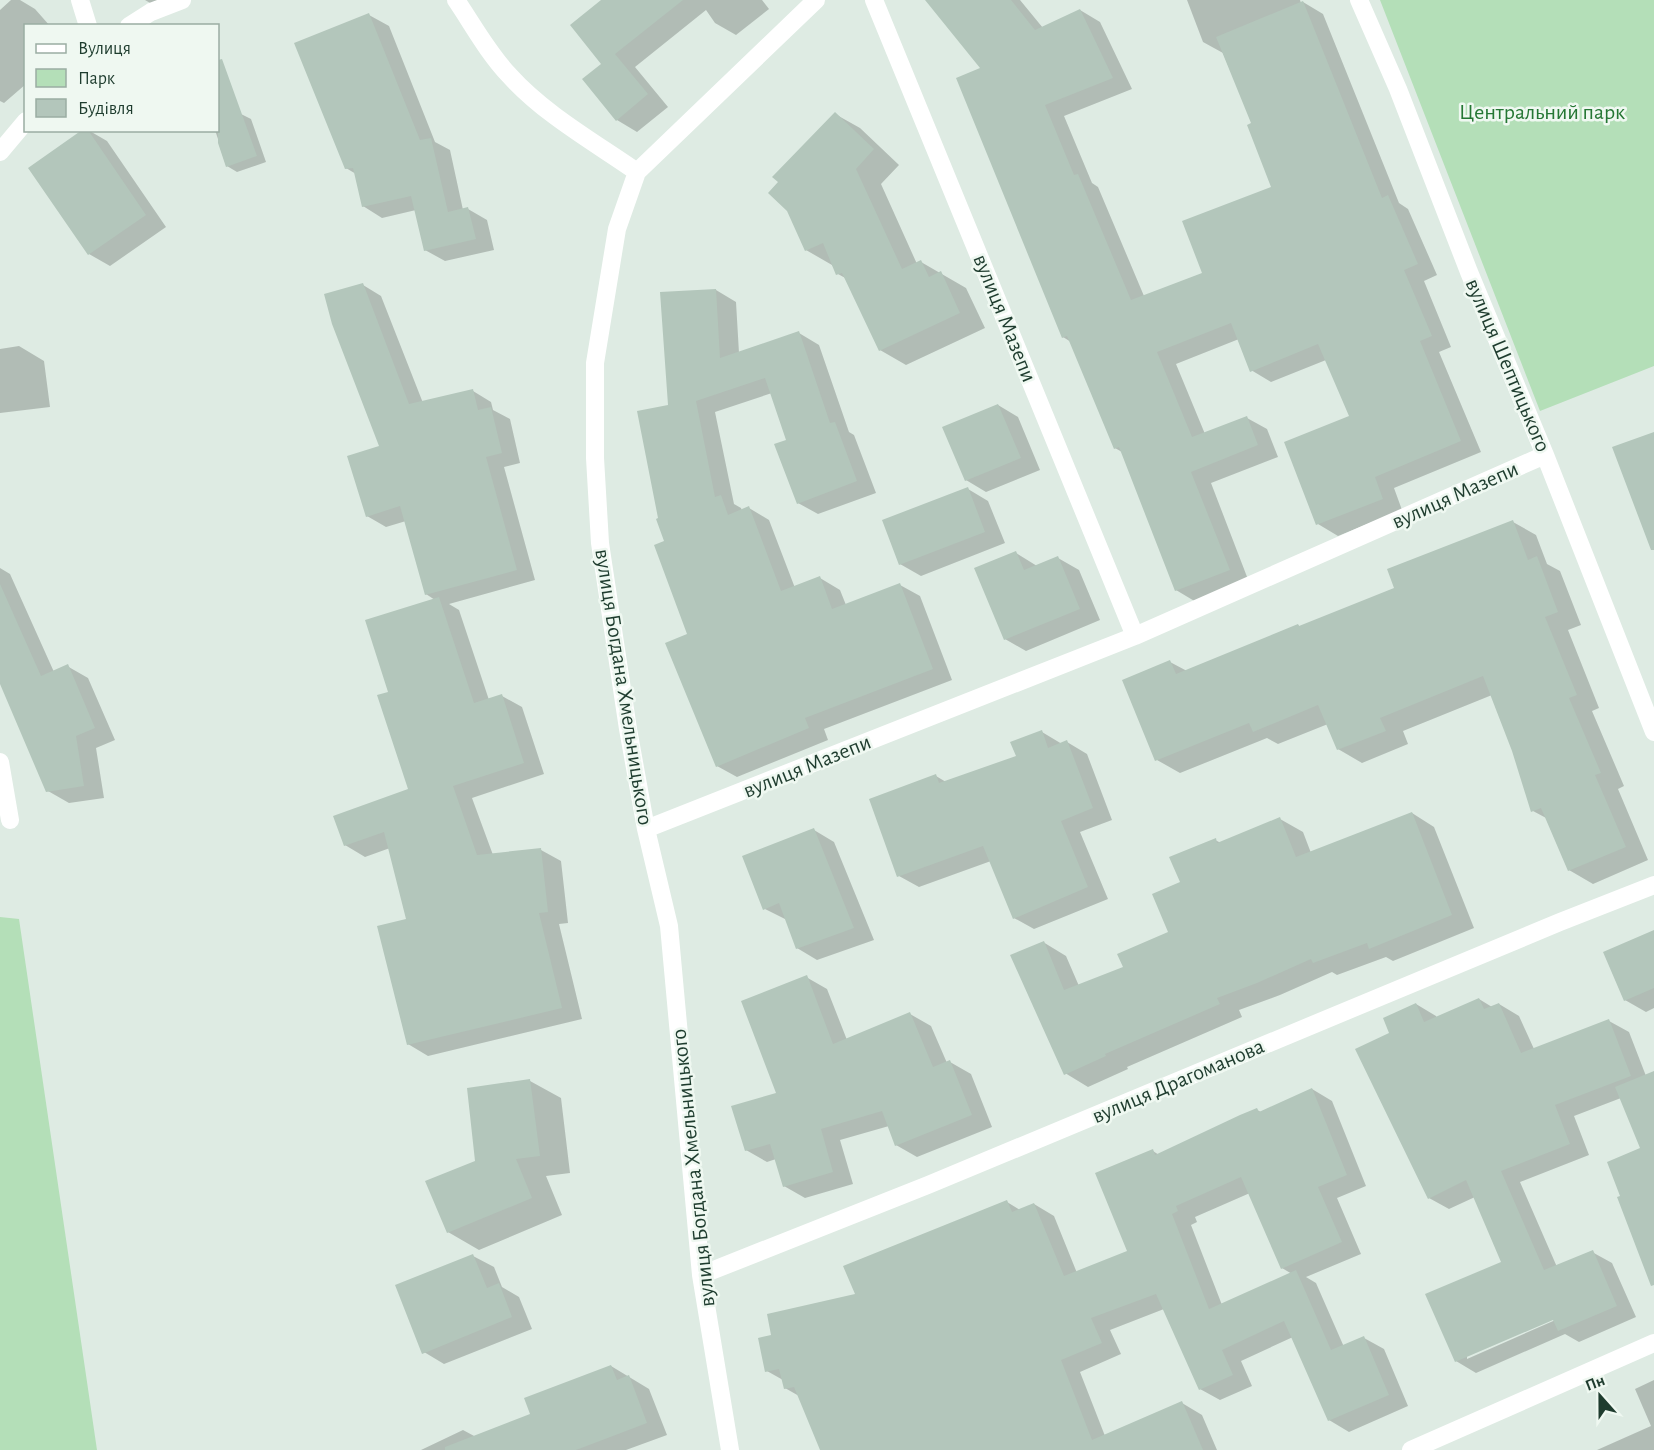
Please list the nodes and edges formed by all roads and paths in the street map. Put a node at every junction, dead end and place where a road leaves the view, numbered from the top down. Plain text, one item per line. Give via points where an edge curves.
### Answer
1 (80, 0) edge
2 (182, 0) edge
3 (456, 0) edge
4 (816, 0) edge
5 (874, 0) edge
6 (1359, 0) edge
7 (87, 24) edge
8 (132, 24) edge
9 (24, 123) edge
10 (0, 152) edge
11 (637, 172) junction
12 (1545, 455) junction
13 (1135, 636) junction
14 (1654, 732) edge
15 (0, 762) edge
16 (10, 820) dead end
17 (646, 829) junction
18 (1654, 885) edge
19 (701, 1275) junction
20 (1654, 1343) edge
21 (730, 1450) edge
22 (1411, 1450) edge

1 - 7 street
2 - 8 street
3 - 11 street via 508,75 532,98
4 - 11 street, вулиця Богдана Хмельницького
5 - 13 street, вулиця Мазепи
6 - 12 street, вулиця Шептицького
9 - 10 street
11 - 17 street, вулиця Богдана Хмельницького via 617,230 595,363 595,458 600,543
12 - 13 street, вулиця Мазепи
12 - 14 street, вулиця Шептицького
13 - 17 street, вулиця Мазепи
15 - 16 street
17 - 19 street, вулиця Богдана Хмельницького via 669,926
18 - 19 street, вулиця Драгоманова
19 - 21 street, вулиця Богдана Хмельницького
20 - 22 street

